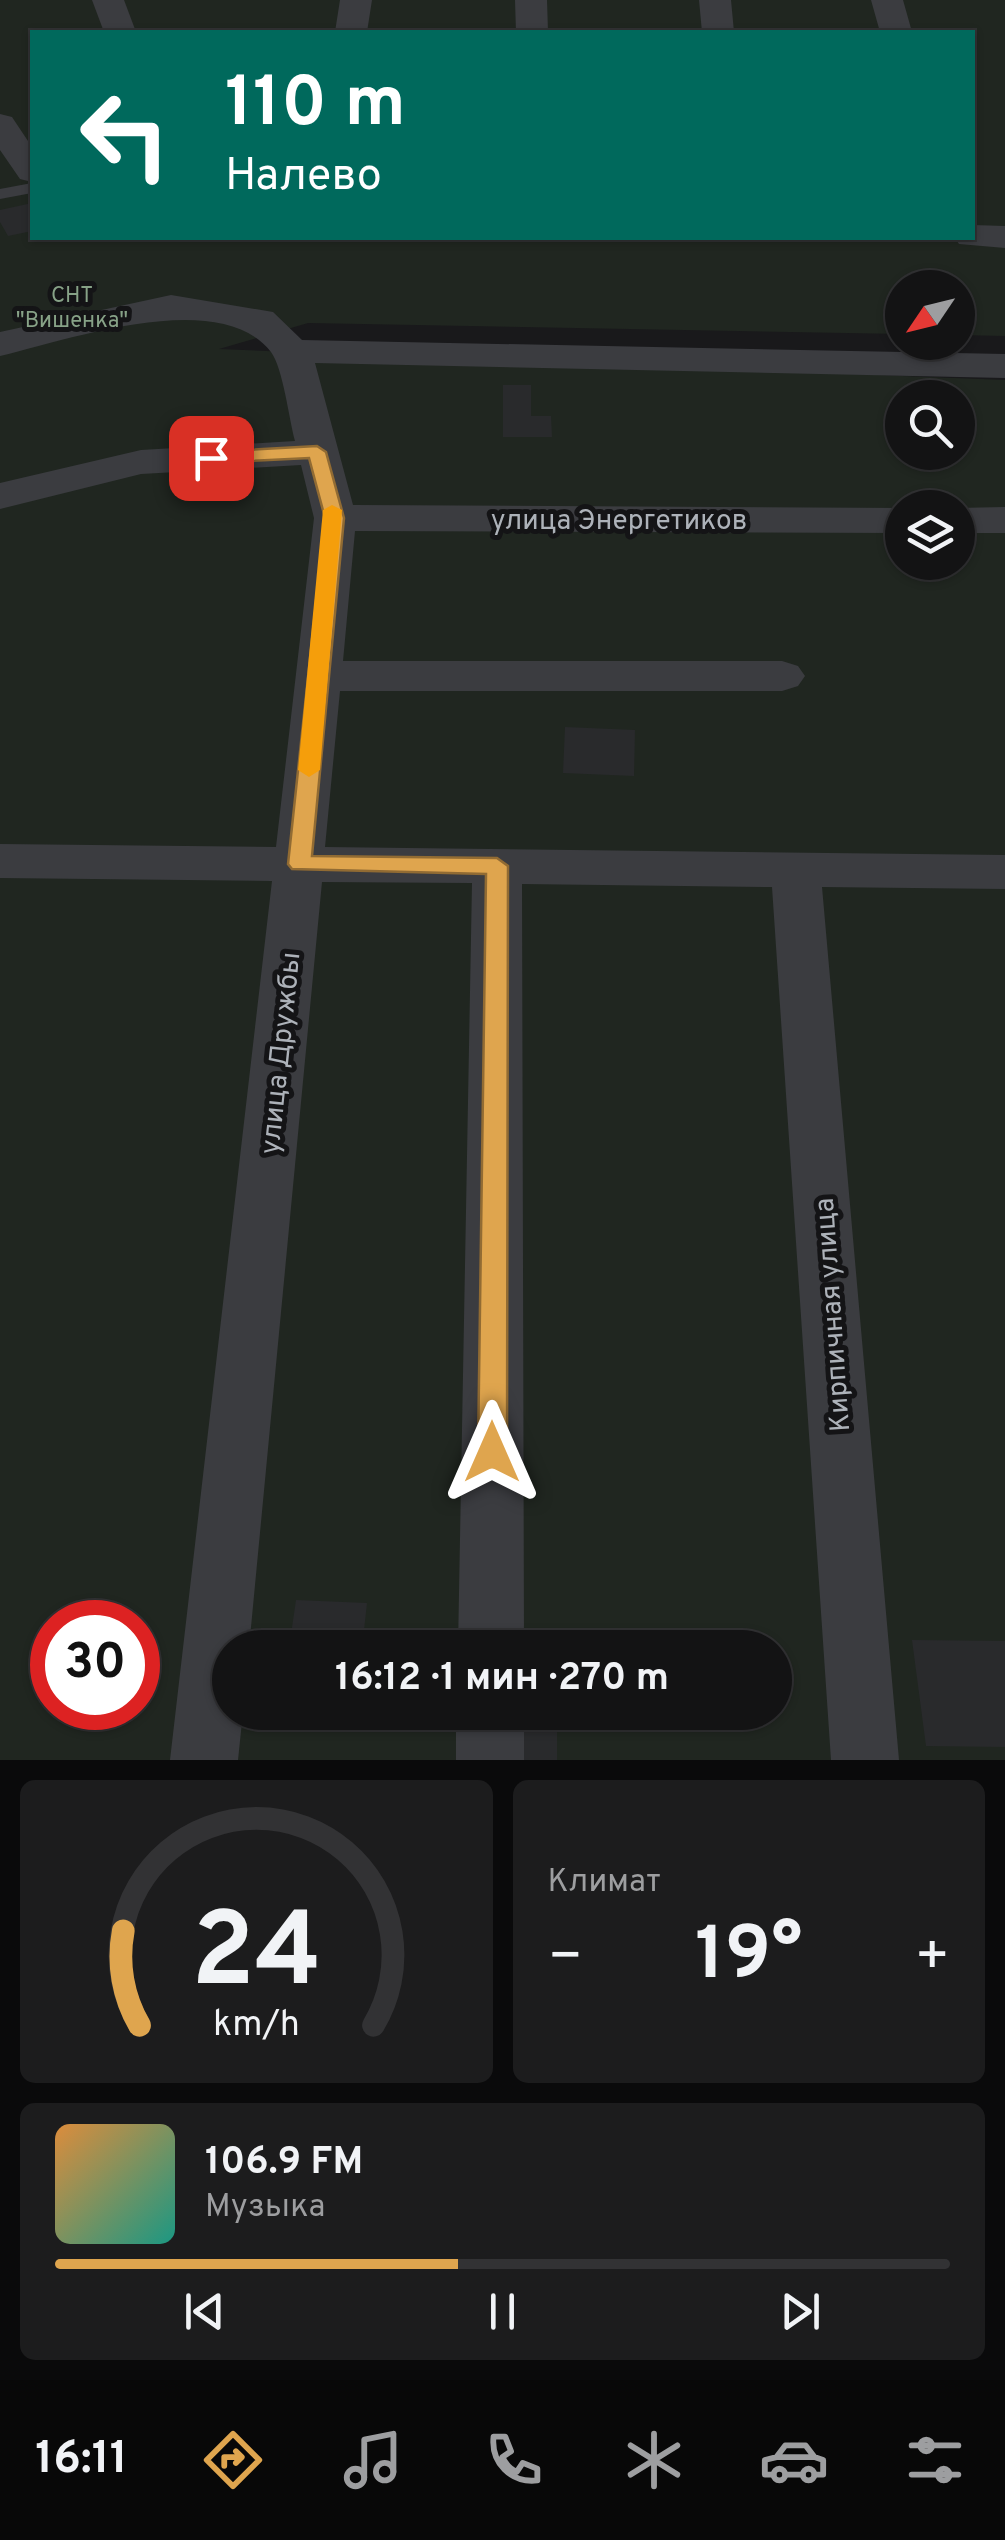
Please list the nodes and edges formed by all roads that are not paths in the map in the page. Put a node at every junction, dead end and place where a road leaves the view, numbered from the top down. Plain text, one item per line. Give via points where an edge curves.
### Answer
1 (108, 0) edge
2 (356, 0) edge
3 (531, 0) edge
4 (715, 0) edge
5 (887, 0) edge
6 (119, 30) edge
7 (351, 30) edge
8 (532, 30) edge
9 (718, 30) edge
10 (895, 30) edge
11 (0, 124) edge
12 (30, 169) edge
13 (30, 188) edge
14 (0, 194) edge
15 (975, 236) edge
16 (1005, 237) edge
17 (0, 344) edge
18 (292, 351) junction
19 (1005, 366) edge
20 (317, 452) junction
21 (0, 496) edge
22 (334, 518) junction
23 (885, 520) edge
24 (975, 520) edge
25 (1005, 520) edge
26 (319, 676) junction
27 (782, 676) dead end
28 (0, 861) edge
29 (300, 864) junction
30 (497, 866) junction
31 (796, 870) junction
32 (1005, 872) edge
33 (491, 1630) edge
34 (490, 1730) edge
35 (204, 1760) edge
36 (490, 1760) edge
37 (865, 1760) edge

1 - 6 street
2 - 7 street
3 - 8 street
4 - 9 street
5 - 10 street
11 - 12 street
13 - 14 lane
15 - 16 street
17 - 18 street via 171,306 259,320
18 - 19 street
18 - 20 street, улица Дружбы
20 - 21 street via 141,462
20 - 22 street, улица Дружбы
22 - 23 street, улица Энергетиков
22 - 26 street, улица Дружбы
24 - 25 street
26 - 27 street
26 - 29 street, улица Дружбы
28 - 29 street
29 - 30 street
29 - 35 street, улица Дружбы
30 - 31 street
30 - 33 street
31 - 32 street
31 - 37 street, Кирпичная улица
34 - 36 street

